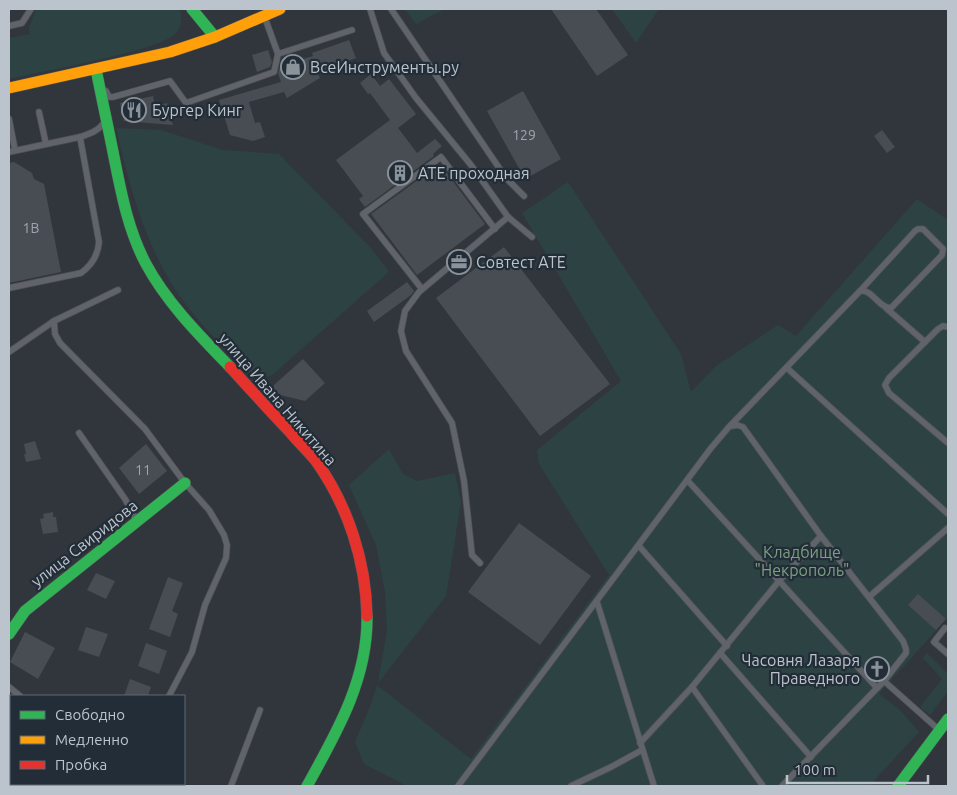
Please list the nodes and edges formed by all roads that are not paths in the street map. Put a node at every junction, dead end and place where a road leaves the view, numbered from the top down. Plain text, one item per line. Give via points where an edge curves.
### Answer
1 (31, 9) edge
2 (192, 9) edge
3 (280, 9) edge
4 (370, 9) edge
5 (391, 9) edge
6 (264, 16) junction
7 (9, 26) edge
8 (352, 30) dead end
9 (215, 38) junction
10 (278, 54) junction
11 (99, 68) junction
12 (9, 88) edge
13 (39, 112) dead end
14 (9, 119) edge
15 (106, 120) junction
16 (80, 137) junction
17 (46, 144) junction
18 (12, 151) edge
19 (524, 196) dead end
20 (508, 218) junction
21 (495, 229) junction
22 (532, 237) dead end
23 (9, 288) edge
24 (118, 290) dead end
25 (422, 290) junction
26 (863, 291) junction
27 (894, 306) junction
28 (886, 308) junction
29 (893, 314) junction
30 (54, 321) junction
31 (948, 327) edge
32 (925, 342) junction
33 (9, 352) edge
34 (787, 368) junction
35 (741, 415) junction
36 (743, 427) junction
37 (728, 428) junction
38 (79, 433) dead end
39 (948, 443) edge
40 (688, 481) junction
41 (185, 483) junction
42 (948, 514) edge
43 (138, 522) junction
44 (948, 528) edge
45 (821, 536) junction
46 (639, 546) junction
47 (480, 563) dead end
48 (779, 581) junction
49 (869, 597) junction
50 (597, 602) junction
51 (945, 628) dead end
52 (9, 634) edge
53 (727, 646) junction
54 (721, 654) junction
55 (948, 654) edge
56 (884, 681) junction
57 (9, 687) edge
58 (692, 687) junction
59 (877, 688) junction
60 (19, 695) edge
61 (170, 695) edge
62 (260, 710) dead end
63 (948, 719) edge
64 (940, 730) junction
65 (641, 747) junction
66 (811, 757) junction
67 (231, 786) edge
68 (307, 786) edge
69 (458, 786) edge
70 (571, 786) edge
71 (654, 786) edge
72 (763, 786) edge
73 (782, 786) edge
74 (898, 786) edge

1 - 7 lane via 22,23
2 - 9 main road
3 - 6 main road
4 - 20 lane via 384,53
5 - 19 lane via 506,178
6 - 9 main road
6 - 10 lane
8 - 10 lane
9 - 11 main road via 149,58
10 - 11 lane via 274,72 186,103 170,81 109,97
11 - 12 main road
11 - 15 main road, улица Ивана Никитина
13 - 17 lane
14 - 18 lane
15 - 16 lane via 100,128
15 - 68 main road, улица Ивана Никитина via 123,202 146,265 193,328 316,462 334,489 356,541 367,597 367,624 357,684 337,731
16 - 17 lane
16 - 23 lane via 99,242 98,253 90,266 81,272
17 - 18 lane
20 - 21 lane
20 - 22 lane
21 - 25 lane
21 - 25 lane via 441,157 363,214
24 - 30 lane
25 - 47 lane via 405,311 401,331 406,351 452,423 464,482 472,555
26 - 27 lane via 915,230 923,230 942,248 943,254
26 - 28 lane
26 - 34 lane
27 - 28 lane
27 - 29 lane
28 - 29 lane
29 - 32 lane
30 - 33 lane
30 - 41 lane via 60,343 145,429
31 - 32 lane via 940,327
32 - 39 lane via 886,381 886,389
34 - 35 lane
34 - 42 lane
35 - 36 lane
35 - 37 lane
36 - 37 lane via 736,424
36 - 45 lane
37 - 40 lane
38 - 43 lane
40 - 46 lane
40 - 48 lane
41 - 43 main road, улица Свиридова
41 - 61 lane via 209,510 227,545 226,558 205,605 192,652
43 - 52 main road, улица Свиридова via 25,611
44 - 49 lane
45 - 48 lane
45 - 49 lane
46 - 50 lane
46 - 53 lane
48 - 53 lane
48 - 59 lane
49 - 56 lane via 906,649 904,657
50 - 65 lane
50 - 69 lane
51 - 55 lane via 934,642
53 - 54 lane
54 - 58 lane
54 - 66 lane
56 - 59 lane
56 - 64 lane
57 - 60 lane
58 - 65 lane
58 - 72 lane
59 - 66 lane
62 - 67 lane
63 - 64 main road
64 - 74 main road
65 - 70 lane via 611,767
65 - 71 lane
66 - 73 lane

